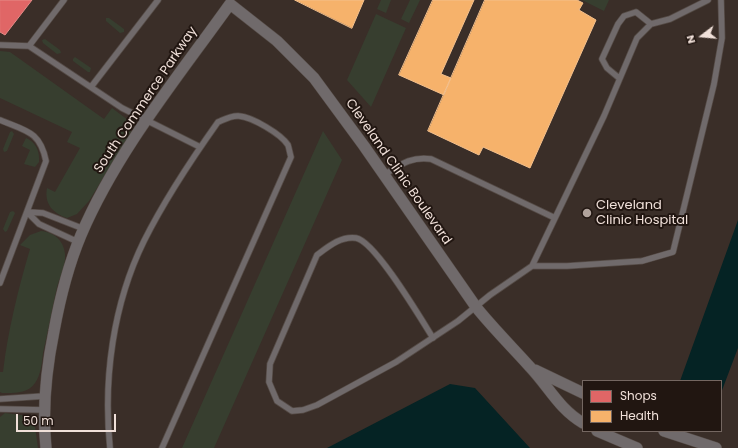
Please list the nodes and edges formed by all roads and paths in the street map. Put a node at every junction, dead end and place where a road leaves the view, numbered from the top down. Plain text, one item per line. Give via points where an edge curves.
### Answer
1 (64, 0) edge
2 (158, 0) edge
3 (708, 0) edge
4 (721, 0) edge
5 (229, 1) edge
6 (650, 24) junction
7 (0, 45) edge
8 (29, 46) junction
9 (619, 78) junction
10 (91, 88) junction
11 (0, 120) edge
12 (148, 120) junction
13 (200, 147) junction
14 (384, 175) junction
15 (27, 212) junction
16 (555, 218) junction
17 (84, 229) junction
18 (78, 242) junction
19 (532, 266) junction
20 (0, 283) edge
21 (476, 307) junction
22 (433, 338) junction
23 (531, 368) junction
24 (582, 393) edge
25 (44, 396) junction
26 (0, 399) edge
27 (0, 410) edge
28 (45, 410) junction
29 (582, 422) edge
30 (599, 432) edge
31 (667, 432) edge
32 (46, 448) edge
33 (110, 448) edge
34 (162, 448) edge
35 (637, 448) edge
36 (716, 448) edge

1 - 8 lane
2 - 10 lane
3 - 6 lane via 670,19
4 - 19 lane via 722,38 714,84 673,252 642,261
5 - 12 street, South Commerce Parkway
5 - 14 street, Cleveland Clinic Boulevard via 298,60 332,101
6 - 9 lane via 637,38
6 - 9 lane via 636,12 624,16 618,24 602,59 607,68
7 - 8 lane
8 - 10 lane
9 - 16 lane via 604,116
10 - 12 lane via 122,108
11 - 15 lane via 33,135 44,148 46,161
12 - 13 lane
12 - 17 street, South Commerce Parkway via 107,183
13 - 33 lane via 144,242 126,288 112,344 108,383
13 - 34 lane via 218,122 240,116 278,134 288,145 291,157
14 - 16 lane via 406,161 420,157 430,159
14 - 21 street, Cleveland Clinic Boulevard
15 - 17 lane via 44,213
15 - 18 lane via 39,224
15 - 20 lane
16 - 19 lane
17 - 18 street, South Commerce Parkway
18 - 25 street, South Commerce Parkway via 59,306 46,369
19 - 21 lane
21 - 22 lane
21 - 23 street, Cleveland Clinic Boulevard
22 - 22 lane via 381,259 358,238 346,238 330,245 318,255 270,364 269,382 277,401 292,411 303,410 396,362
23 - 24 street, Cleveland Clinic Boulevard
23 - 29 street, Cleveland Clinic Boulevard via 567,412
25 - 26 lane
25 - 28 street, South Commerce Parkway
27 - 28 lane
28 - 32 street, South Commerce Parkway
30 - 35 street
31 - 36 street

